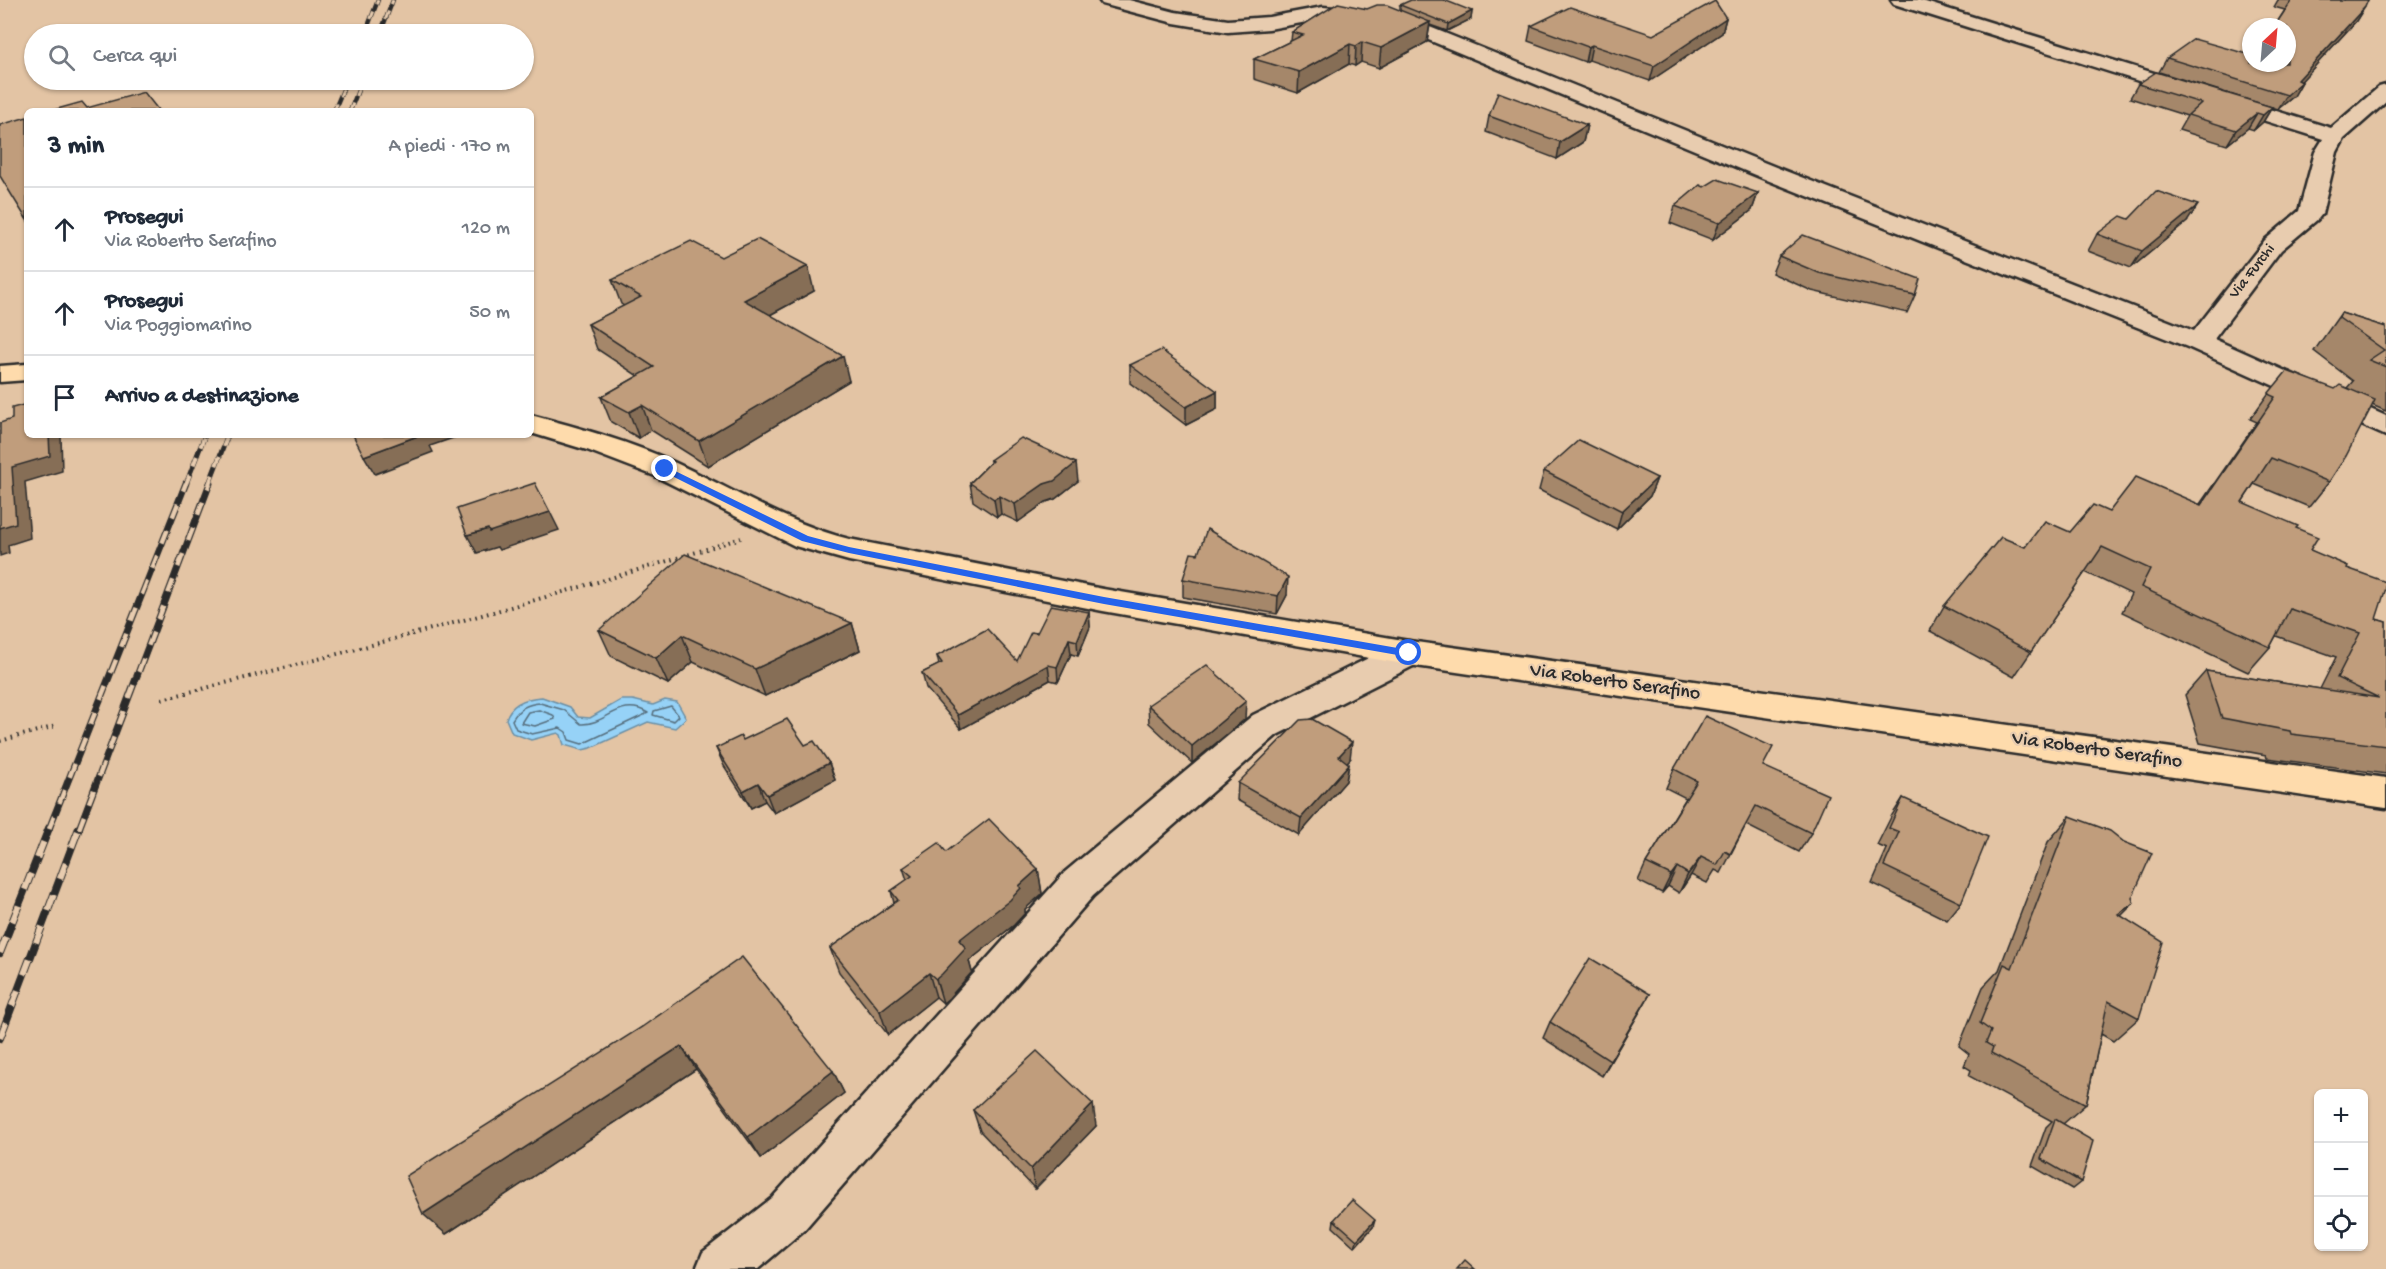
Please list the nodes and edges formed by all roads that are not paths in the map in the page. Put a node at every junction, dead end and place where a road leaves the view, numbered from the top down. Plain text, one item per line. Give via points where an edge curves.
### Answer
1 (1108, 0) edge
2 (1900, 0) edge
3 (2386, 91) edge
4 (2335, 136) junction
5 (2199, 342) junction
6 (24, 372) edge
7 (0, 374) edge
8 (534, 425) edge
9 (2386, 427) edge
10 (1409, 653) junction
11 (2386, 793) edge
12 (720, 1269) edge

1 - 5 street via 1228,26 1323,13 1388,17
2 - 4 street
3 - 4 street, Via Furchi
4 - 5 street, Via Furchi via 2326,152 2310,214 2272,245
5 - 9 street
6 - 7 main road
8 - 10 main road, Via Roberto Serafino via 665,469 806,539 1104,600
10 - 11 main road, Via Roberto Serafino
10 - 12 street via 1265,725 1079,884 788,1214

